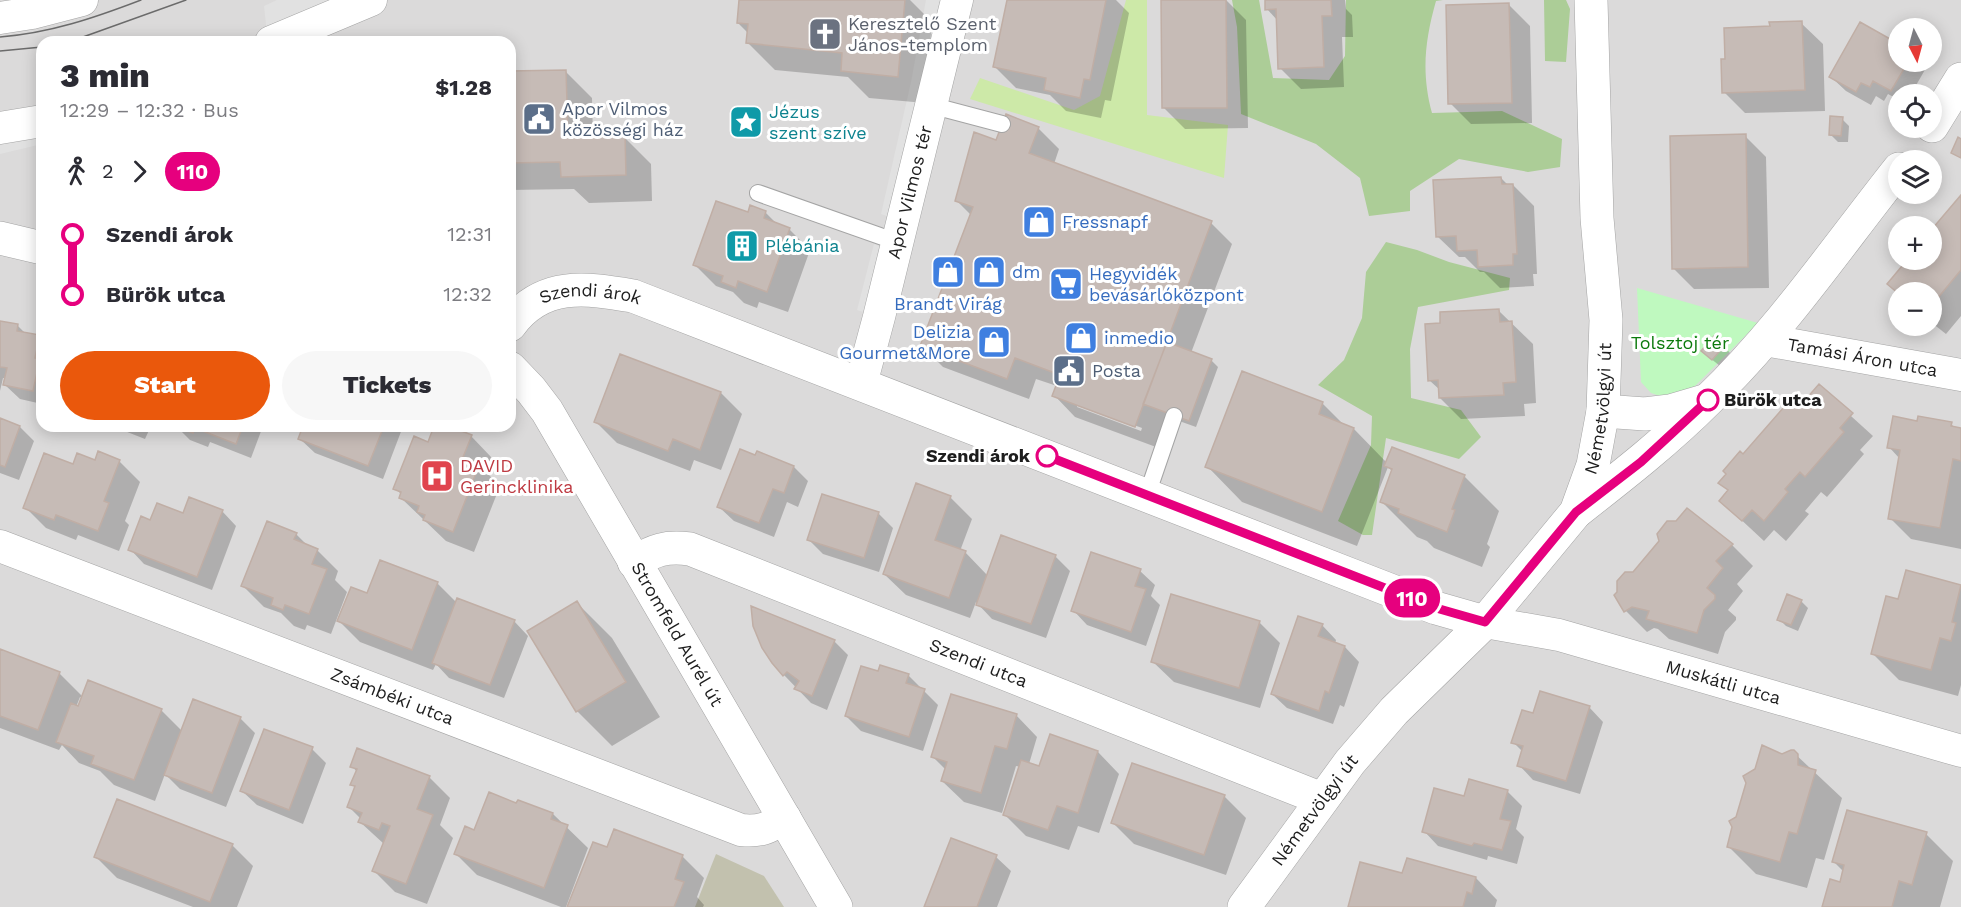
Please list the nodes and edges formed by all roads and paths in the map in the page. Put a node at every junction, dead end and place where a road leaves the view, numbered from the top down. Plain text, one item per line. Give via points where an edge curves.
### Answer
1 (82, 0) edge
2 (371, 0) edge
3 (957, 0) edge
4 (1591, 0) edge
5 (0, 18) edge
6 (285, 36) edge
7 (1961, 79) edge
8 (930, 105) junction
9 (1942, 110) edge
10 (36, 122) edge
11 (1002, 124) dead end
12 (0, 128) edge
13 (1923, 138) edge
14 (1914, 150) edge
15 (1888, 183) edge
16 (758, 193) dead end
17 (0, 238) edge
18 (897, 242) junction
19 (36, 247) edge
20 (516, 317) edge
21 (1765, 340) junction
22 (516, 374) edge
23 (1961, 375) edge
24 (861, 384) junction
25 (1709, 400) junction
26 (1603, 411) junction
27 (1174, 416) dead end
28 (1148, 495) junction
29 (1576, 512) junction
30 (0, 546) edge
31 (634, 561) junction
32 (1485, 622) junction
33 (1961, 751) edge
34 (1322, 799) junction
35 (785, 818) junction
36 (836, 907) edge
37 (1244, 907) edge

1 - 5 street
2 - 6 street
3 - 8 street, Apor Vilmos tér
4 - 26 street, Németvölgyi út via 1597,218 1606,320
7 - 9 street
8 - 11 lane
8 - 18 street, Apor Vilmos tér
10 - 12 street
13 - 14 street
15 - 21 street
16 - 18 lane
17 - 19 street
18 - 24 street, Apor Vilmos tér
20 - 24 street, Szendi árok via 535,302 576,289 633,296
21 - 23 street, Tamási Áron utca
21 - 25 street
22 - 31 street, Stromfeld Aurél út via 546,411
24 - 28 street, Szendi árok
25 - 26 street via 1645,414
25 - 29 street via 1641,462
26 - 29 street, Németvölgyi út via 1593,465
27 - 28 lane
28 - 32 street, Szendi árok via 1436,608
29 - 32 street, Németvölgyi út
30 - 35 street, Zsámbéki utca via 741,830 766,829
31 - 34 street, Szendi utca via 655,550 690,549
31 - 35 street, Stromfeld Aurél út
32 - 33 street, Muskátli utca via 1559,635
32 - 34 street, Németvölgyi út via 1394,711
34 - 37 street, Németvölgyi út
35 - 36 street, Stromfeld Aurél út

